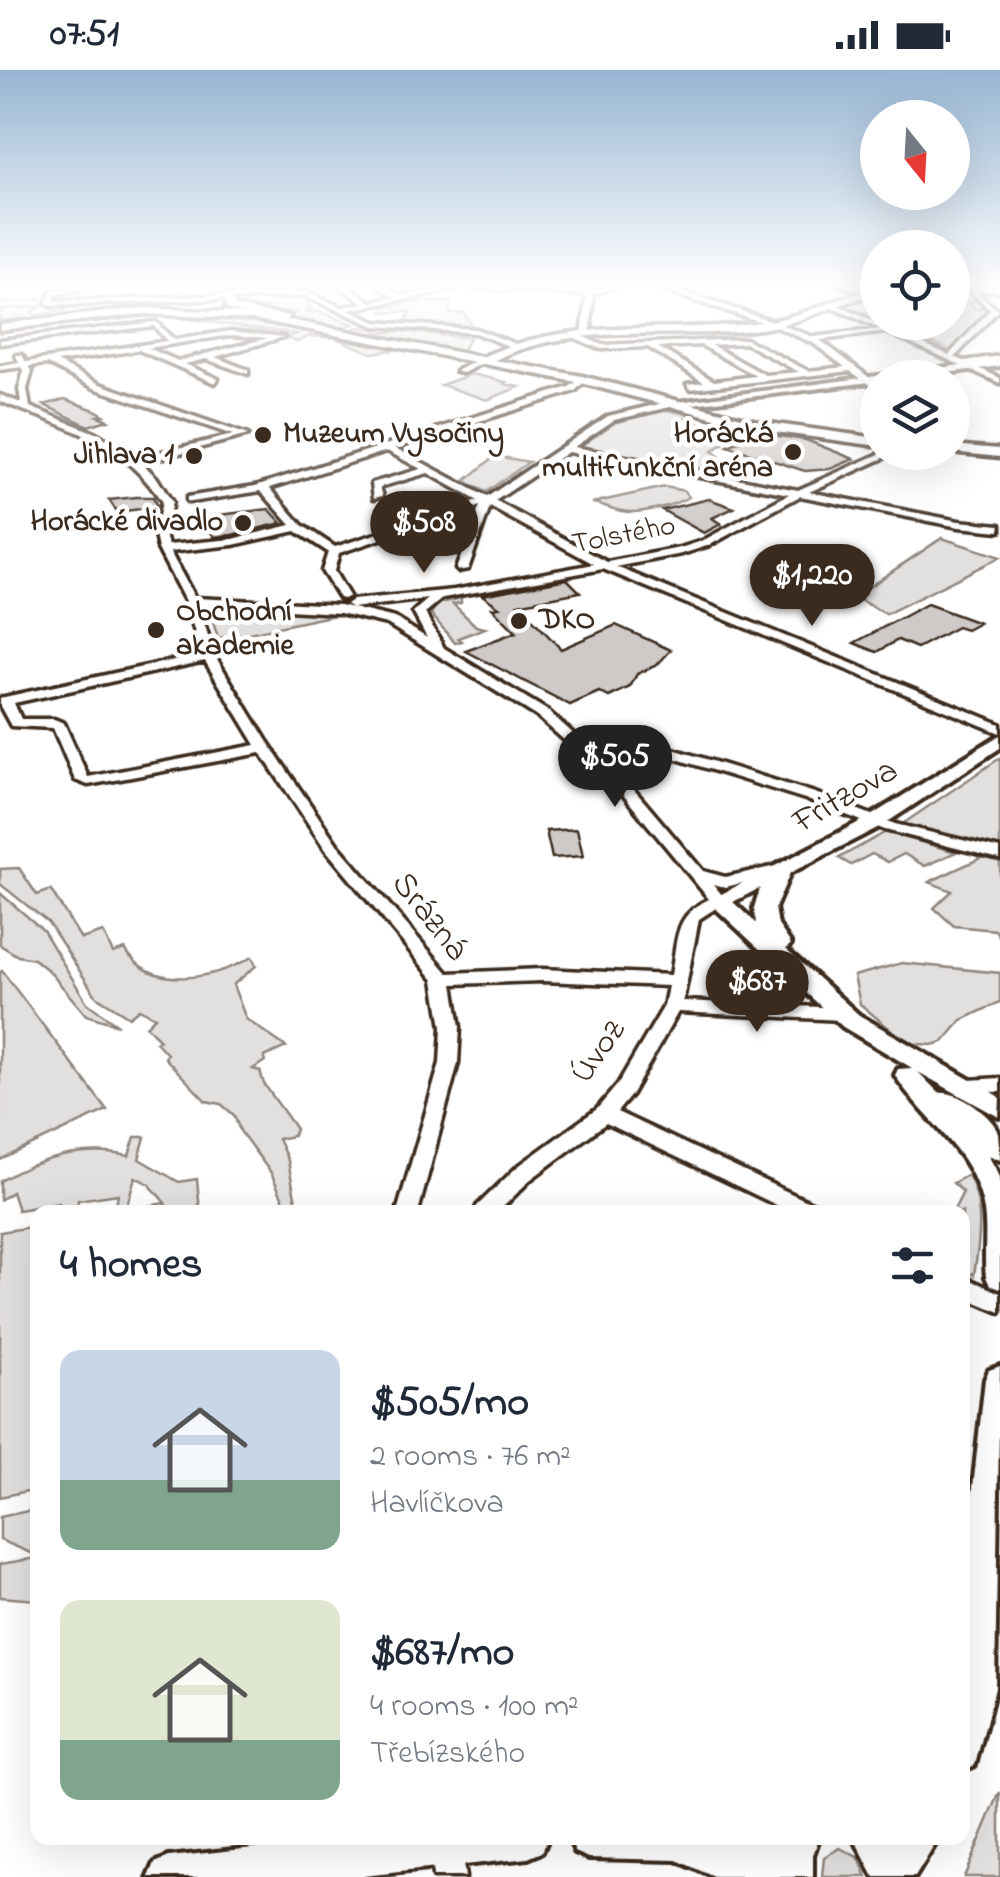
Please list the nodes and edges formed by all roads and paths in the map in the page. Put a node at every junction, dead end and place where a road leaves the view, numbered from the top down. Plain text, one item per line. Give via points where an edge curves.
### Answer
1 (25, 369) edge
2 (64, 369) edge
3 (189, 369) edge
4 (239, 369) edge
5 (464, 369) edge
6 (526, 369) edge
7 (690, 369) edge
8 (750, 369) edge
9 (801, 369) edge
10 (831, 369) edge
11 (975, 369) edge
12 (460, 371) dead end
13 (804, 371) junction
14 (245, 372) dead end
15 (762, 376) junction
16 (860, 379) edge
17 (582, 380) junction
18 (214, 381) dead end
19 (1000, 381) edge
20 (712, 383) junction
21 (690, 386) dead end
22 (636, 392) junction
23 (23, 394) junction
24 (0, 398) edge
25 (710, 398) junction
26 (483, 402) dead end
27 (676, 403) junction
28 (26, 408) junction
29 (508, 408) junction
30 (631, 410) junction
31 (9, 412) dead end
32 (710, 414) junction
33 (860, 440) edge
34 (385, 446) junction
35 (564, 448) junction
36 (970, 450) edge
37 (1000, 453) edge
38 (138, 461) junction
39 (860, 466) edge
40 (430, 470) junction
41 (262, 486) junction
42 (798, 493) junction
43 (378, 496) dead end
44 (191, 500) dead end
45 (487, 502) junction
46 (298, 526) junction
47 (1000, 528) edge
48 (163, 549) junction
49 (334, 551) junction
50 (606, 566) junction
51 (462, 568) dead end
52 (454, 592) junction
53 (344, 600) junction
54 (191, 601) junction
55 (401, 602) junction
56 (287, 605) junction
57 (425, 637) junction
58 (209, 656) junction
59 (4, 702) edge
60 (1000, 729) edge
61 (1000, 740) edge
62 (576, 741) junction
63 (264, 748) junction
64 (876, 821) junction
65 (1000, 854) edge
66 (782, 870) junction
67 (694, 874) junction
68 (719, 901) junction
69 (443, 978) junction
70 (678, 981) junction
71 (809, 982) junction
72 (673, 1006) junction
73 (846, 1018) junction
74 (907, 1075) junction
75 (1000, 1085) edge
76 (957, 1086) junction
77 (604, 1114) junction
78 (997, 1133) edge
79 (409, 1205) edge
80 (492, 1205) edge
81 (795, 1205) edge
82 (1000, 1277) edge
83 (970, 1288) edge
84 (1000, 1302) edge
85 (1000, 1379) edge
86 (977, 1522) edge
87 (975, 1634) edge
88 (970, 1715) edge
89 (492, 1845) edge
90 (685, 1845) edge
91 (741, 1845) edge
92 (796, 1845) edge
93 (878, 1845) edge
94 (914, 1845) edge
95 (446, 1854) edge
96 (894, 1875) edge
97 (169, 1877) edge
98 (747, 1877) edge
99 (790, 1877) edge

1 - 23 street
2 - 38 street via 243,434
3 - 18 street
4 - 14 street
5 - 12 street
6 - 17 main road
7 - 20 street
8 - 15 street
9 - 13 street
10 - 13 street
11 - 19 street
13 - 15 street
15 - 20 street
16 - 25 street
17 - 22 main road
17 - 29 street
20 - 21 street
22 - 27 main road
22 - 30 street via 646,401
23 - 24 street
23 - 28 street
24 - 28 street
25 - 27 street
25 - 32 street via 699,406
26 - 29 street
27 - 30 street
27 - 32 main road
28 - 31 street
28 - 38 street via 117,445
29 - 34 street
30 - 35 street
32 - 33 main road
34 - 40 street
34 - 41 street
35 - 42 street
35 - 45 street
36 - 37 main road
38 - 48 street via 167,502
39 - 42 street, Tolstého
40 - 43 street via 376,485
40 - 45 street
41 - 44 street
41 - 46 street
42 - 47 street
42 - 50 street, Tolstého via 706,543
45 - 49 street
45 - 50 street
45 - 51 street
46 - 48 street
46 - 49 street
48 - 54 street, Srázná
49 - 53 street via 328,571
50 - 52 street, Tolstého
50 - 60 street
52 - 55 street, Tolstého
52 - 57 street via 420,609
53 - 55 street, Tolstého
53 - 56 street, Tolstého
54 - 56 street
54 - 58 street, Srázná
55 - 57 street via 402,616
56 - 57 street via 372,615
57 - 62 street
58 - 59 street
58 - 63 street, Srázná
59 - 63 street via 16,724 59,726 88,782
61 - 64 street, Fritzova
62 - 64 street via 620,736
62 - 67 street via 640,804
63 - 69 street, Srázná via 331,847
64 - 65 street
64 - 66 street, Fritzova
66 - 67 street via 725,882
66 - 68 street, Fritzova
66 - 71 street via 768,890 764,922
67 - 68 street
68 - 70 street, Úvoz via 691,919
68 - 71 street
69 - 70 street
69 - 79 street, Srázná via 451,1027 448,1063
70 - 72 street, Úvoz
71 - 73 street
72 - 73 street
72 - 77 street, Úvoz
73 - 74 street
73 - 76 street
74 - 78 street
74 - 82 street via 959,1129 984,1171 996,1206
75 - 76 street
76 - 78 street
77 - 80 street, Úvoz via 524,1172
77 - 81 street
83 - 84 street
85 - 86 street
86 - 87 street
87 - 88 street
89 - 95 street
90 - 98 street via 714,1852
91 - 99 street
92 - 99 street
93 - 96 street
94 - 96 street
95 - 97 street

